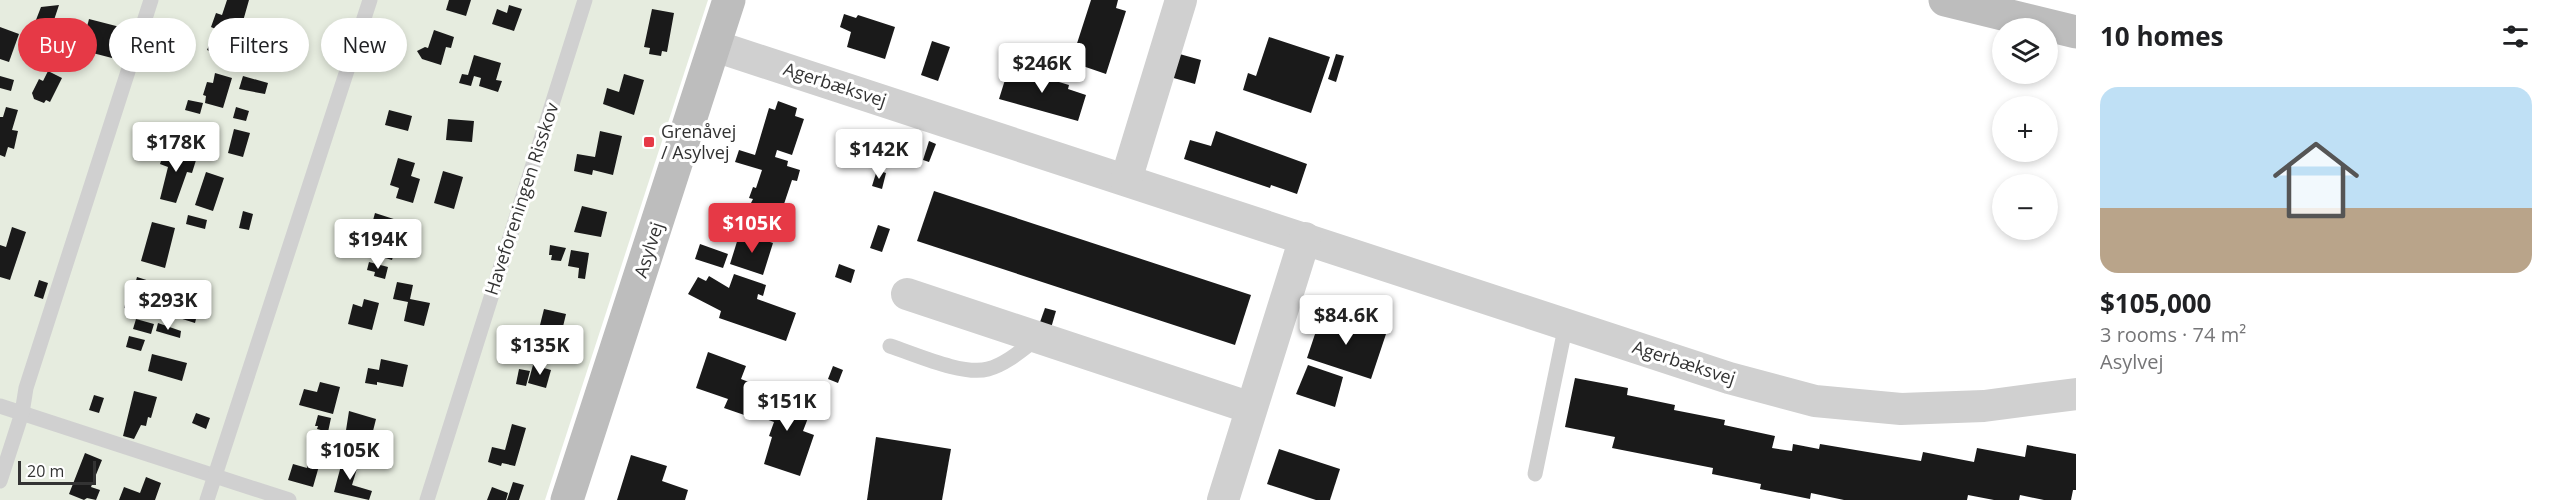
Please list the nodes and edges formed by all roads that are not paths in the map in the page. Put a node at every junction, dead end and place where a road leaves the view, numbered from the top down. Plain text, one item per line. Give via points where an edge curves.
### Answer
1 (151, 0) edge
2 (370, 0) edge
3 (585, 0) edge
4 (729, 0) edge
5 (1181, 0) edge
6 (1945, 0) edge
7 (2076, 32) edge
8 (715, 46) junction
9 (1126, 180) junction
10 (1305, 238) junction
11 (907, 294) dead end
12 (1566, 324) junction
13 (1040, 338) junction
14 (890, 346) dead end
15 (2076, 394) edge
16 (0, 406) edge
17 (1251, 408) junction
18 (22, 413) junction
19 (1535, 474) dead end
20 (215, 477) junction
21 (0, 481) edge
22 (207, 500) edge
23 (289, 500) edge
24 (427, 500) edge
25 (567, 500) edge
26 (1223, 500) edge

1 - 18 lane via 30,377
2 - 20 lane
3 - 24 lane, Haveforeningen Risskov
4 - 8 street, Asylvej
5 - 9 street
6 - 7 street
8 - 9 street, Agerbæksvej
8 - 25 street, Asylvej
9 - 10 street, Agerbæksvej
10 - 12 street, Agerbæksvej
10 - 17 street
11 - 13 street
12 - 15 street, Agerbæksvej via 1729,378 1815,401 1901,409 1984,406
12 - 19 lane
13 - 14 lane via 988,369 957,367
13 - 17 street
16 - 18 lane
17 - 26 street
18 - 20 lane
18 - 21 lane
20 - 22 lane
20 - 23 lane

